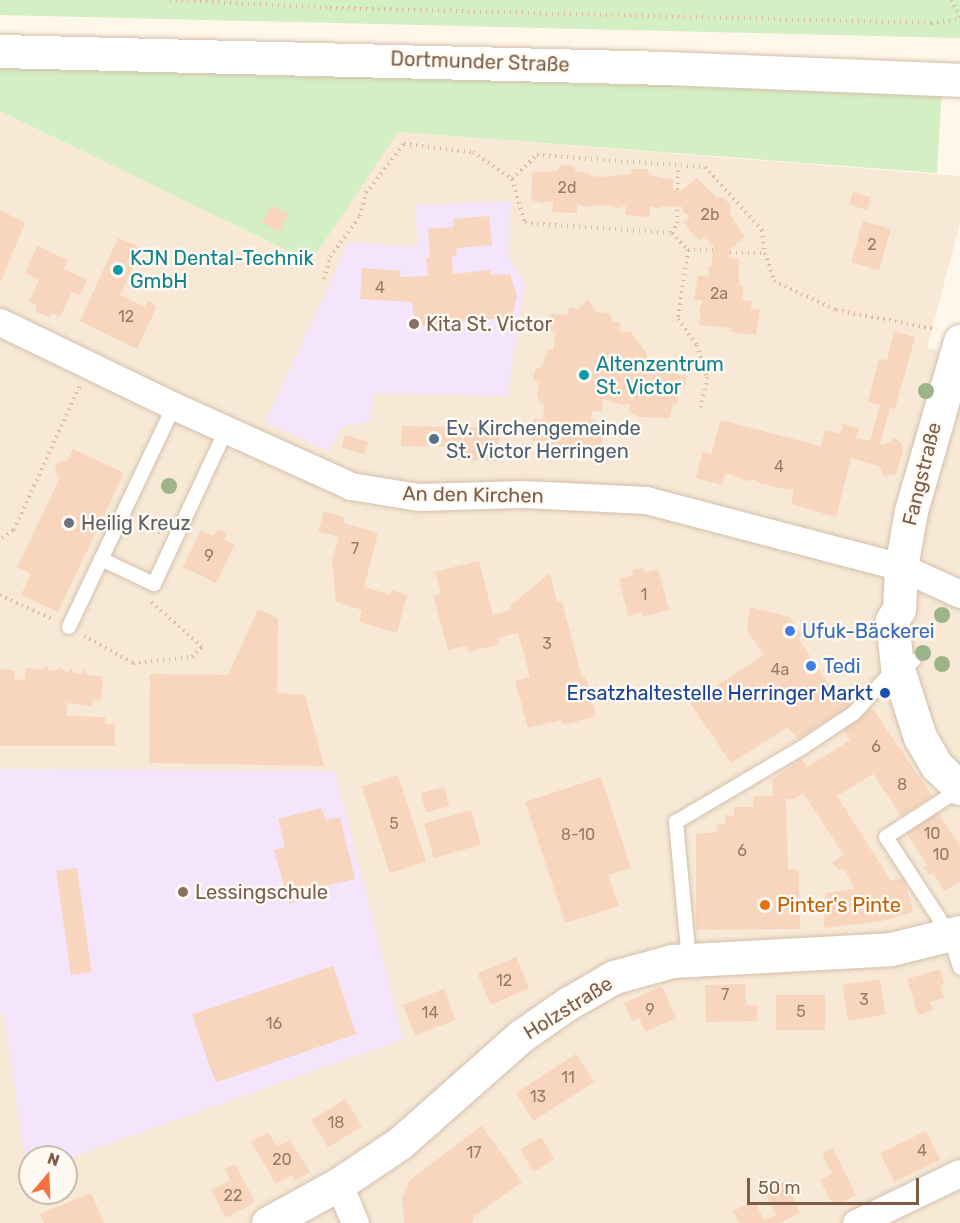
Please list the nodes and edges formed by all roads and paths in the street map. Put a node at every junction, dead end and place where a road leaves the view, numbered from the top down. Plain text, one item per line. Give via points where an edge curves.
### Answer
1 (170, 0) edge
2 (951, 0) edge
3 (960, 18) edge
4 (0, 51) edge
5 (960, 80) edge
6 (679, 166) junction
7 (513, 179) junction
8 (678, 190) dead end
9 (677, 207) dead end
10 (672, 233) junction
11 (688, 250) junction
12 (713, 250) dead end
13 (730, 253) dead end
14 (765, 253) junction
15 (324, 279) dead end
16 (0, 322) edge
17 (949, 335) edge
18 (90, 366) junction
19 (174, 406) junction
20 (701, 407) dead end
21 (226, 430) junction
22 (122, 515) junction
23 (2, 538) dead end
24 (175, 539) junction
25 (101, 559) junction
26 (901, 567) junction
27 (154, 584) junction
28 (960, 594) edge
29 (0, 595) edge
30 (69, 627) junction
31 (905, 663) junction
32 (959, 787) edge
33 (955, 934) edge
34 (689, 960) junction
35 (960, 969) edge
36 (960, 1173) edge
37 (339, 1184) junction
38 (268, 1223) edge
39 (356, 1223) edge
40 (856, 1223) edge

1 - 3 path via 330,8 932,23
2 - 3 path
4 - 5 main road, Dortmunder Straße via 642,67
6 - 7 path via 537,155
6 - 8 path
6 - 14 path via 705,167 762,230
7 - 10 path via 525,223
7 - 15 path via 473,152 404,144 366,194 360,216 330,257
9 - 10 path
10 - 11 path
11 - 12 path
11 - 20 path via 678,319 697,345 707,377
13 - 14 path
14 - 17 path via 774,281 837,310
16 - 18 street, An den Kirchen
17 - 26 main road, Fangstraße
18 - 19 street, An den Kirchen
18 - 23 path via 14,530
19 - 21 street, An den Kirchen
19 - 22 lane
21 - 24 lane
21 - 26 street, An den Kirchen via 315,472 351,486 385,493 418,497 524,494 646,500
22 - 24 path
22 - 25 lane
24 - 27 lane
25 - 27 lane
25 - 30 lane
26 - 28 street, An den Kirchen
26 - 31 main road, Fangstraße via 899,609 907,620
27 - 30 path via 148,599 202,647 192,657 133,663
29 - 30 path
31 - 32 main road, Fangstraße
31 - 34 lane via 854,714 676,822
32 - 33 lane via 886,837
33 - 34 main road, Holzstraße via 890,949
33 - 35 lane
34 - 37 main road, Holzstraße via 614,977 567,1004 521,1036 418,1129
36 - 40 street
37 - 38 main road, Holzstraße
37 - 39 street

